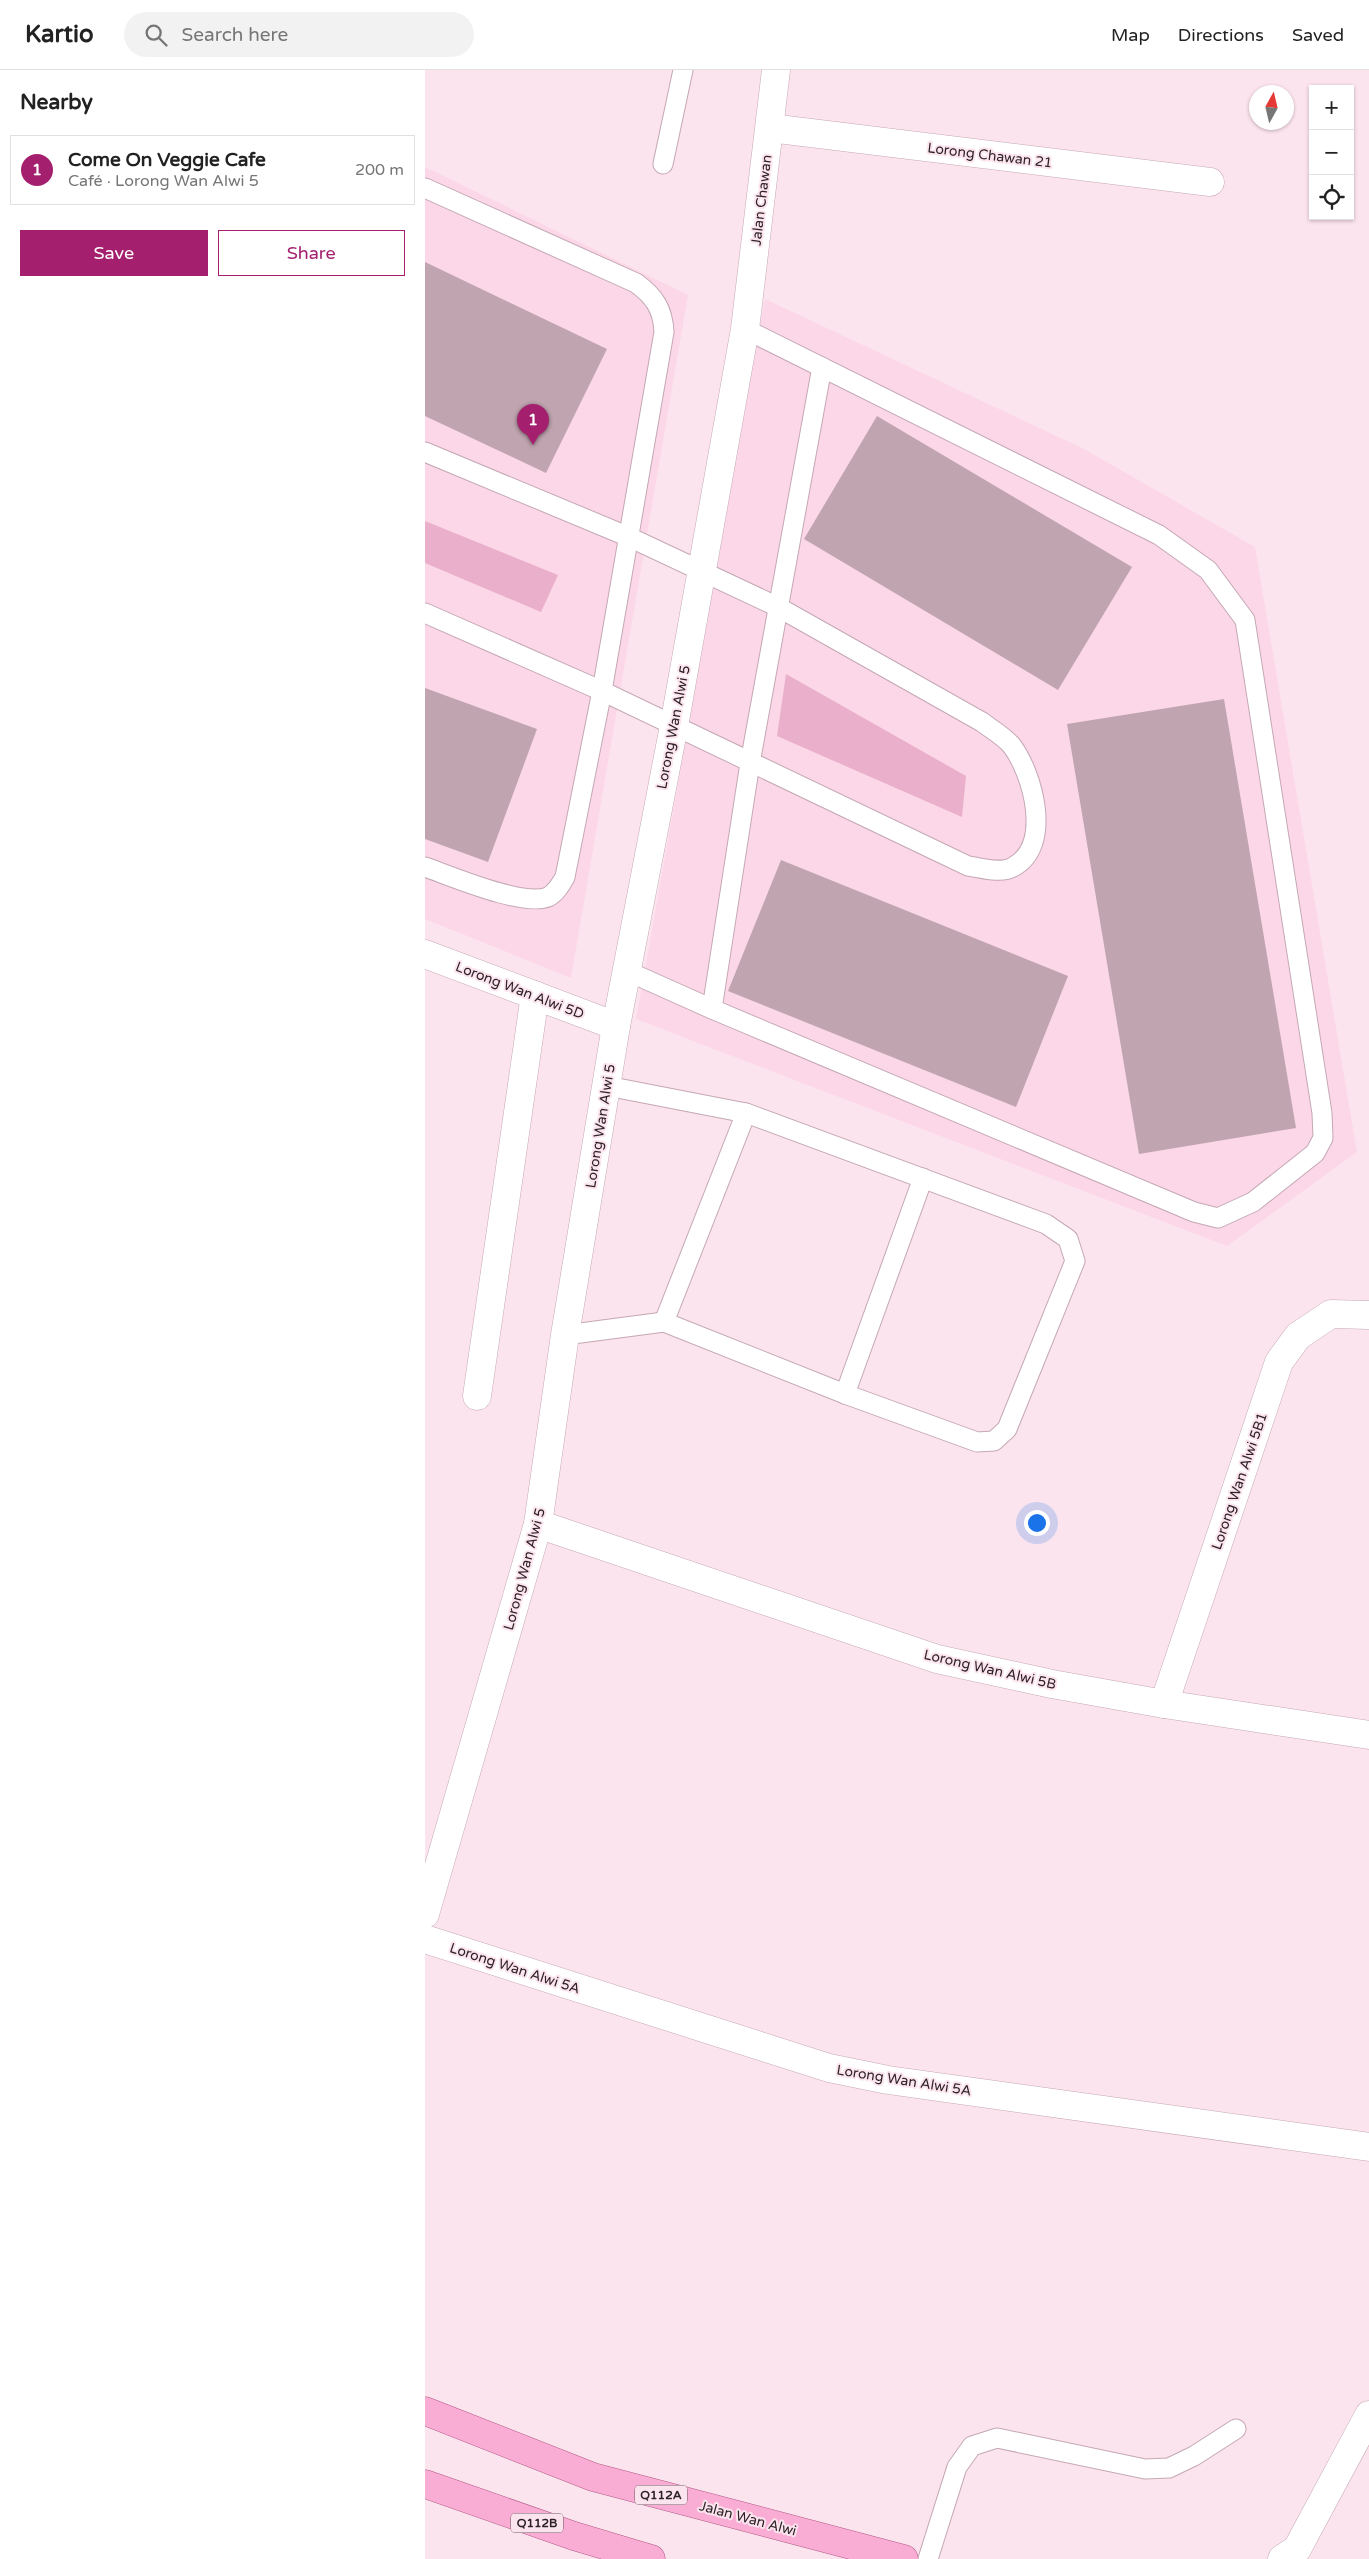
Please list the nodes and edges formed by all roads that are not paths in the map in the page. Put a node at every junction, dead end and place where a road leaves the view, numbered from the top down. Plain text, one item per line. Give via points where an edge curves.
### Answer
1 (683, 70) edge
2 (777, 70) edge
3 (770, 128) junction
4 (663, 164) dead end
5 (1210, 182) dead end
6 (425, 188) edge
7 (745, 330) junction
8 (822, 367) junction
9 (425, 452) edge
10 (629, 537) junction
11 (702, 571) junction
12 (778, 607) junction
13 (425, 613) edge
14 (602, 690) junction
15 (674, 726) junction
16 (750, 762) junction
17 (425, 867) edge
18 (425, 954) edge
19 (627, 971) junction
20 (535, 995) junction
21 (712, 1009) junction
22 (616, 1026) junction
23 (607, 1086) junction
24 (746, 1113) junction
25 (923, 1178) junction
26 (1369, 1315) edge
27 (664, 1322) junction
28 (565, 1335) junction
29 (845, 1394) junction
30 (477, 1396) dead end
31 (538, 1524) junction
32 (1164, 1704) junction
33 (1369, 1735) edge
34 (425, 1914) edge
35 (425, 1939) edge
36 (1369, 2147) edge
37 (425, 2411) edge
38 (1369, 2416) edge
39 (1236, 2429) dead end
40 (425, 2484) edge
41 (1293, 2556) edge
42 (651, 2559) edge
43 (904, 2559) edge
44 (928, 2559) edge

1 - 4 lane
2 - 3 street, Jalan Chawan
3 - 5 street, Lorong Chawan 21
3 - 7 street, Jalan Chawan
6 - 10 lane via 636,283 657,303 663,317 664,332
7 - 8 lane
7 - 11 street, Lorong Wan Alwi 5
8 - 12 lane
8 - 21 lane via 1159,535 1208,570 1245,620 1322,1113 1323,1138 1315,1153 1253,1202 1218,1218 1193,1212
9 - 10 lane
10 - 11 lane
10 - 14 lane
11 - 12 lane
11 - 15 street, Lorong Wan Alwi 5
12 - 16 lane
12 - 16 lane via 982,722 1011,745 1029,775 1036,807 1033,838 1026,858 1012,868 994,870 968,866
13 - 14 lane
14 - 15 lane
14 - 17 lane via 565,877 559,888 548,897 519,899
15 - 16 lane
15 - 19 street, Lorong Wan Alwi 5
16 - 21 lane
18 - 20 street, Lorong Wan Alwi 5D
19 - 21 lane
19 - 22 street, Lorong Wan Alwi 5
20 - 22 street, Lorong Wan Alwi 5D
20 - 30 street
22 - 23 street, Lorong Wan Alwi 5
23 - 24 lane
23 - 28 street, Lorong Wan Alwi 5
24 - 25 lane
24 - 27 lane
25 - 29 lane
25 - 29 lane via 1046,1224 1068,1239 1075,1261 1007,1429 994,1441 977,1442
26 - 32 street, Lorong Wan Alwi 5B1 via 1331,1314 1297,1336 1279,1362
27 - 28 lane
27 - 29 lane
28 - 31 street, Lorong Wan Alwi 5
31 - 32 street, Lorong Wan Alwi 5B via 937,1659
31 - 34 street, Lorong Wan Alwi 5
32 - 33 street, Lorong Wan Alwi 5B
35 - 36 street, Lorong Wan Alwi 5A via 829,2068 888,2080
37 - 43 main road, Jalan Wan Alwi / Q112A via 593,2477
38 - 41 street
39 - 44 lane via 1169,2468 1145,2469 997,2438 972,2446 957,2468
40 - 42 main road, Q112B

